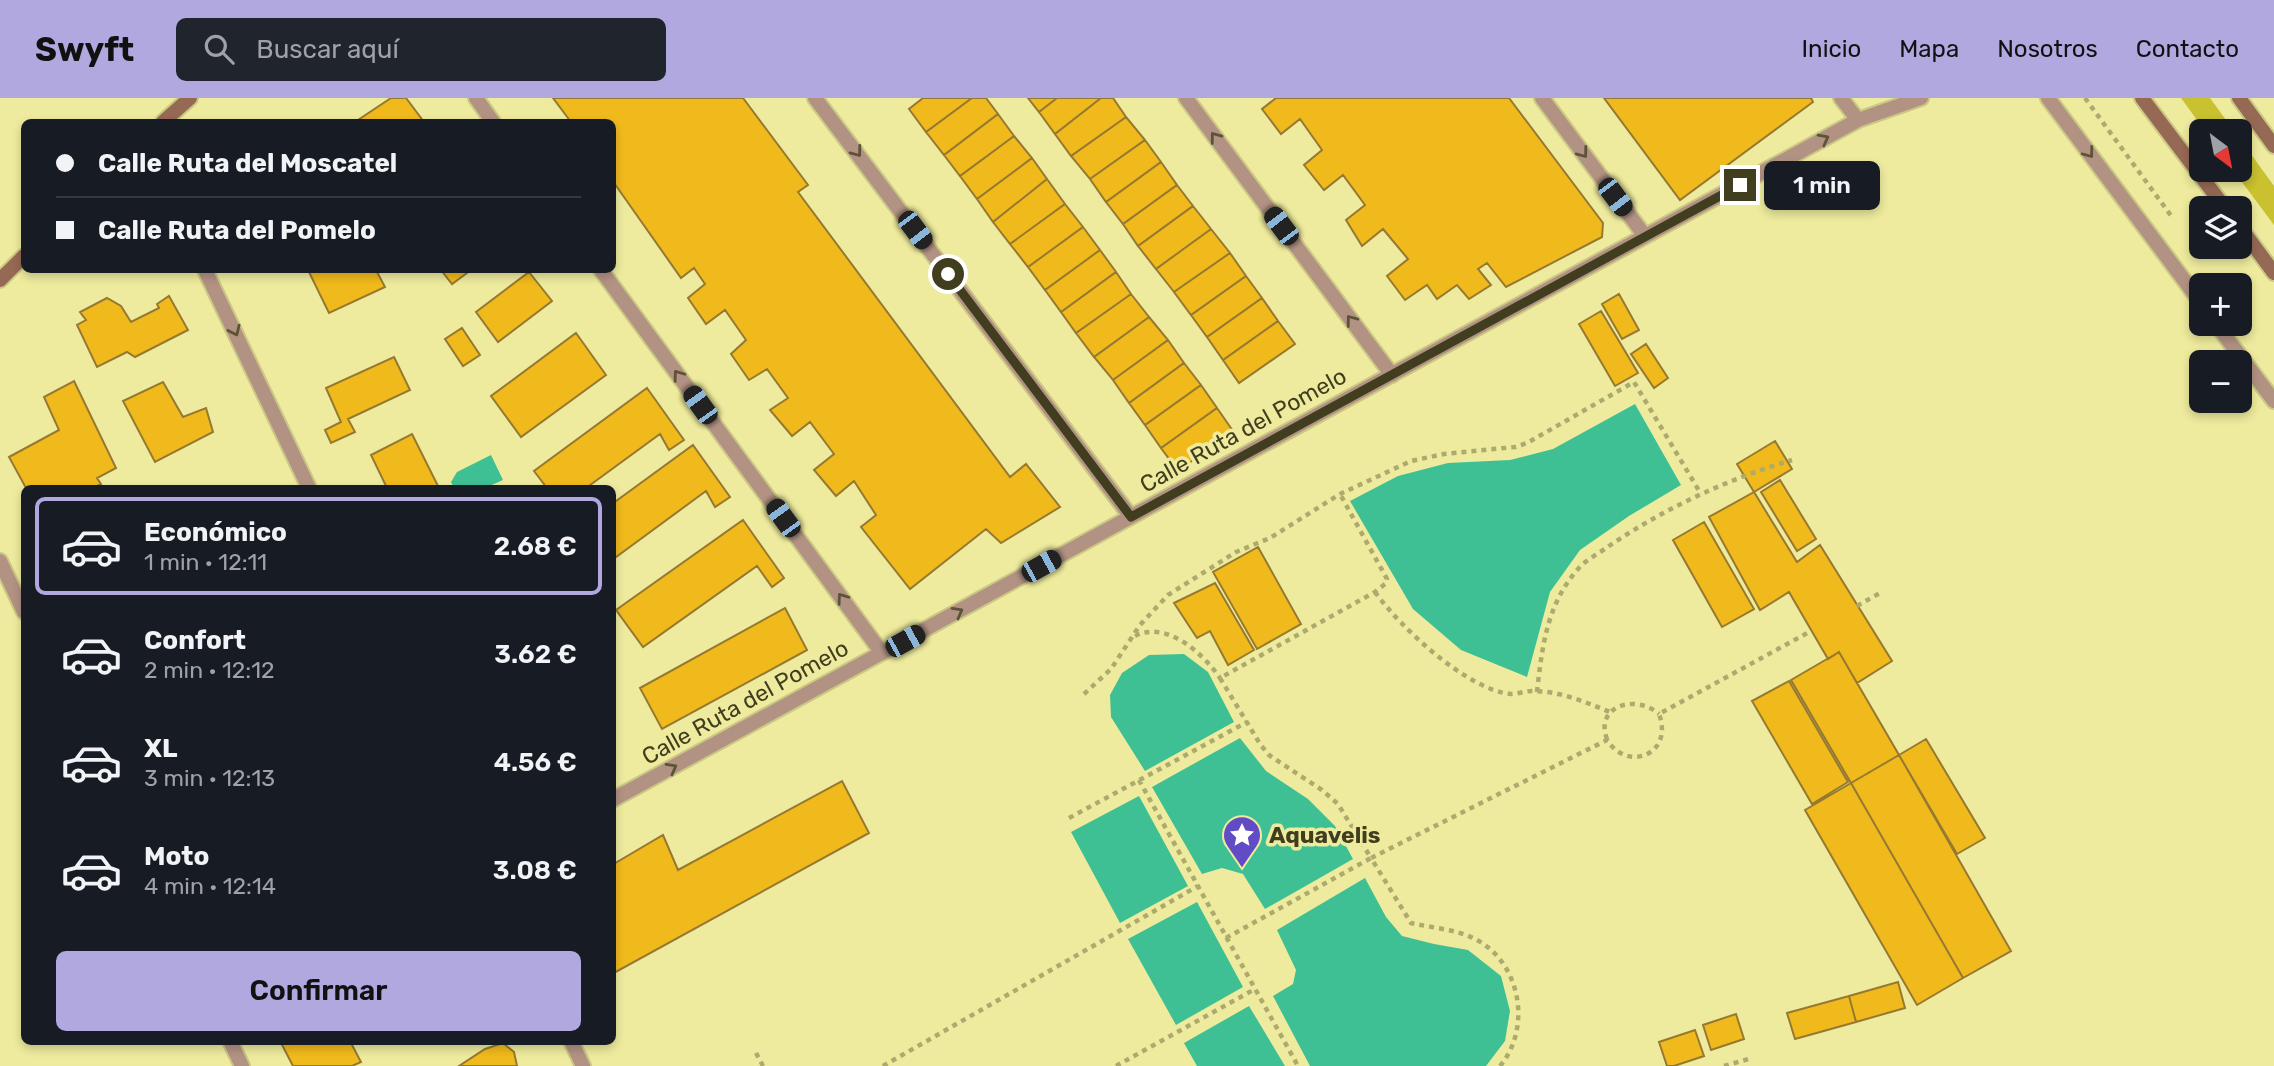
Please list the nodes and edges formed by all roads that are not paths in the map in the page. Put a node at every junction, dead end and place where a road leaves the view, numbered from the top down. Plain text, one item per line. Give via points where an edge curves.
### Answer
1 (190, 98) edge
2 (475, 98) edge
3 (816, 98) edge
4 (1186, 98) edge
5 (1542, 98) edge
6 (1842, 98) edge
7 (1921, 98) edge
8 (2049, 98) edge
9 (2142, 98) edge
10 (2239, 98) edge
11 (166, 119) edge
12 (492, 119) edge
13 (1858, 121) junction
14 (2274, 146) edge
15 (2216, 196) edge
16 (1645, 236) junction
17 (2252, 244) edge
18 (21, 259) edge
19 (2274, 272) edge
20 (206, 273) edge
21 (603, 273) edge
22 (0, 280) edge
23 (2189, 286) edge
24 (2225, 336) edge
25 (1392, 375) junction
26 (2274, 401) edge
27 (308, 485) edge
28 (1131, 517) junction
29 (0, 561) edge
30 (21, 606) edge
31 (882, 653) junction
32 (616, 798) edge
33 (232, 1045) edge
34 (573, 1045) edge
35 (242, 1066) edge
36 (583, 1066) edge

1 - 11 street
2 - 12 street
3 -> 28 street
25 -> 4 street
5 -> 16 street
6 - 13 street
7 - 13 street, Calle Ruta del Pomelo
8 -> 23 street
9 - 15 street
10 - 14 street
16 -> 13 street, Calle Ruta del Pomelo
16 - 25 street, Calle Ruta del Pomelo
17 - 19 street
18 - 22 street
20 -> 27 street
31 -> 21 street
24 - 26 street
25 - 28 street, Calle Ruta del Pomelo
31 -> 28 street, Calle Ruta del Pomelo
29 - 30 street
32 -> 31 street, Calle Ruta del Pomelo
33 - 35 street
34 - 36 street

